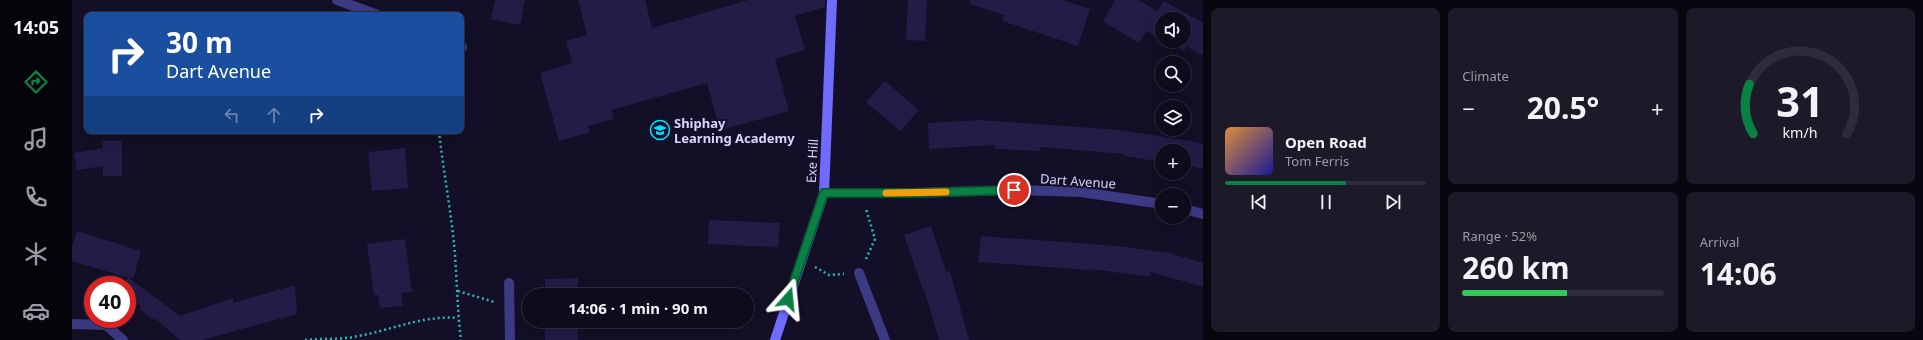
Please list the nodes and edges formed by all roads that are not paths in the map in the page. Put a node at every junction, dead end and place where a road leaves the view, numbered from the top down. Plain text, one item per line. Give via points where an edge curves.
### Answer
1 (337, 0) edge
2 (832, 0) edge
3 (370, 12) edge
4 (824, 193) junction
5 (1155, 203) edge
6 (1191, 211) edge
7 (1203, 214) edge
8 (859, 273) road end
9 (509, 284) dead end
10 (72, 324) edge
11 (123, 340) edge
12 (510, 340) edge
13 (775, 340) edge
14 (885, 340) edge

1 - 3 street
2 - 4 street, Exe Hill
4 - 5 street, Dart Avenue via 1022,190 1081,192
4 - 13 street, Exe Hill
6 - 7 street
8 - 14 street
9 - 12 street
10 - 11 street via 106,325

